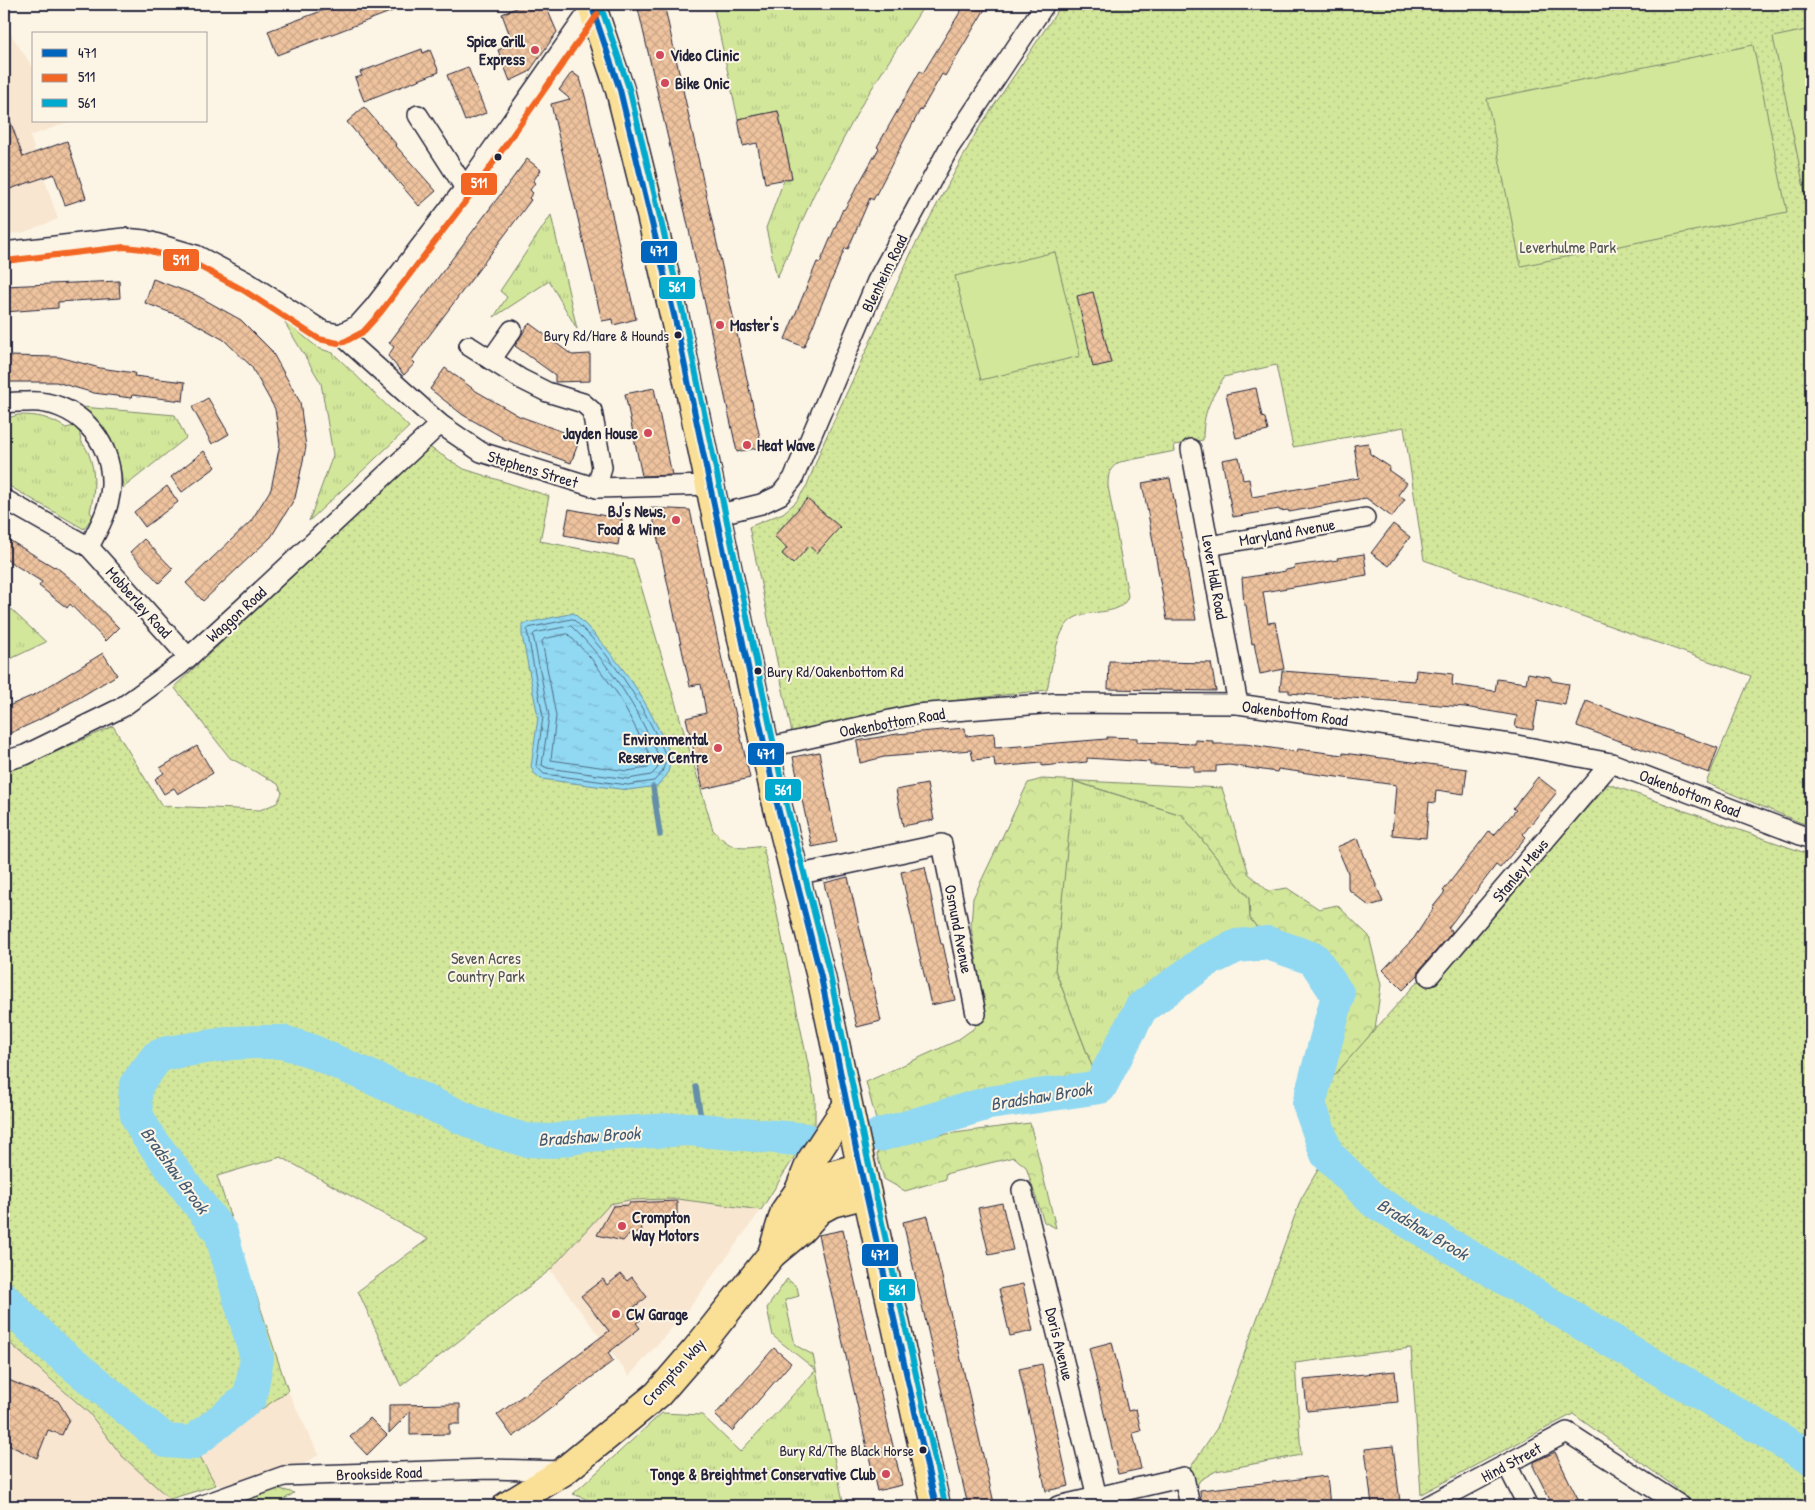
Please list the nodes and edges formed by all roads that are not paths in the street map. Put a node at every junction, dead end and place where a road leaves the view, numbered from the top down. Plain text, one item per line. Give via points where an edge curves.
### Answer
1 (1045, 4) edge
2 (591, 5) edge
3 (418, 115) dead end
4 (465, 188) junction
5 (4, 252) edge
6 (512, 330) dead end
7 (340, 334) junction
8 (469, 346) dead end
9 (491, 360) junction
10 (4, 404) edge
11 (440, 424) junction
12 (1191, 449) dead end
13 (710, 485) junction
14 (597, 488) junction
15 (4, 499) edge
16 (716, 515) junction
17 (1365, 518) dead end
18 (1209, 546) junction
19 (89, 547) junction
20 (188, 657) junction
21 (1238, 704) junction
22 (765, 748) junction
23 (4, 761) edge
24 (1611, 763) junction
25 (1811, 839) edge
26 (796, 875) junction
27 (1429, 976) dead end
28 (976, 1014) dead end
29 (848, 1106) junction
30 (861, 1167) junction
31 (1022, 1190) dead end
32 (799, 1191) junction
33 (866, 1194) junction
34 (772, 1254) junction
35 (1507, 1465) junction
36 (564, 1471) junction
37 (1097, 1497) junction
38 (200, 1506) edge
39 (507, 1506) edge
40 (936, 1506) edge
41 (1058, 1506) edge
42 (1190, 1506) edge
43 (1428, 1506) edge
44 (1528, 1506) edge
45 (1681, 1506) edge

1 - 16 street, Blenheim Road via 949,148 877,281 793,479 780,495 761,504
2 - 4 street
2 - 13 main road via 620,90 651,215
3 - 4 street
4 - 7 street via 374,307 358,325
5 - 7 street via 124,238 145,240 196,255 247,282 323,330
6 - 9 street
7 - 11 street, Stephens Street
8 - 9 street
9 - 14 street via 547,392 583,402 592,411 602,467
10 - 19 street via 40,401 58,405 74,413 96,434 108,460 111,484 108,510
11 - 14 street, Stephens Street via 481,452
11 - 20 street, Waggon Road
12 - 18 street, Lever Hall Road
13 - 14 street, Stephens Street
13 - 16 main road
15 - 19 street, Mobberley Road
16 - 22 main road
17 - 18 street, Maryland Avenue
18 - 21 street, Lever Hall Road
19 - 20 street, Mobberley Road
20 - 23 street, Waggon Road via 121,708 26,755
21 - 22 street, Oakenbottom Road via 1055,703 918,714
21 - 24 street, Oakenbottom Road via 1517,745
22 - 26 main road
24 - 25 street, Oakenbottom Road
24 - 27 street, Stanley Mews
26 - 28 street, Osmund Avenue via 942,844
26 - 29 main road
29 - 30 main road
29 - 32 main road, Crompton Way via 811,1161
30 - 32 main road via 825,1177
30 - 33 main road
31 - 37 street, Doris Avenue
32 - 34 main road, Crompton Way via 785,1211
33 - 34 main road, Crompton Way via 825,1206
33 - 40 main road
34 - 36 main road, Crompton Way via 658,1394
35 - 43 street, Hind Street
35 - 44 street
35 - 45 street, Hind Street via 1567,1432
36 - 38 street, Brookside Road via 490,1469 284,1476
36 - 39 main road, Crompton Way
37 - 41 street
37 - 42 street via 1184,1477

